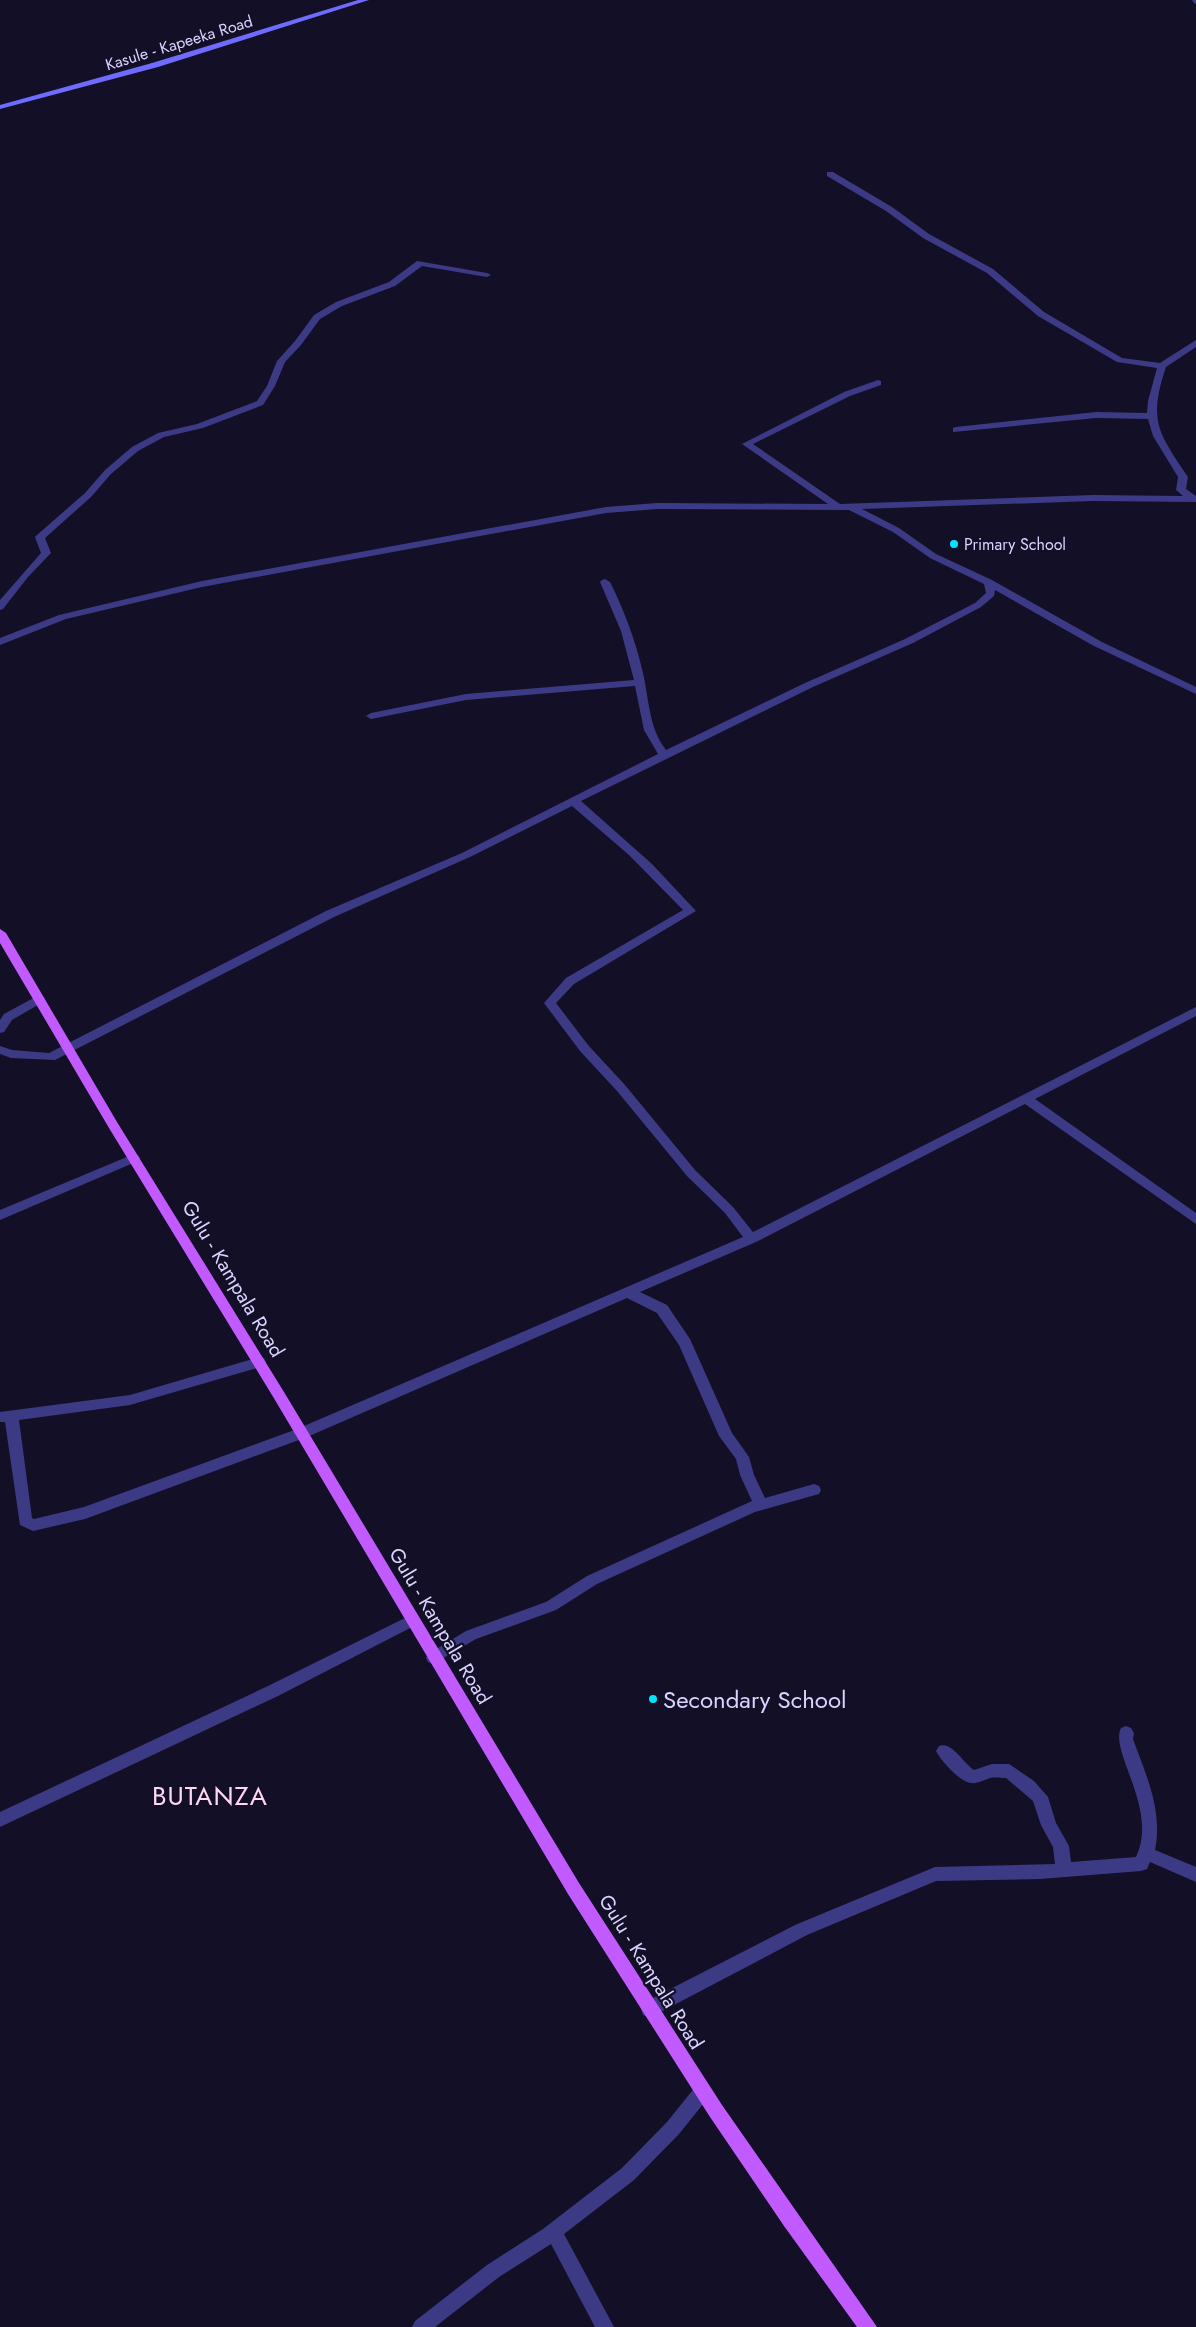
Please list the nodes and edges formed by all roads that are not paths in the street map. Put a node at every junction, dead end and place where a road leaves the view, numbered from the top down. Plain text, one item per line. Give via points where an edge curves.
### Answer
1 (365, 0) edge
2 (0, 107) edge
3 (830, 174) dead end
4 (487, 275) dead end
5 (1196, 343) edge
6 (1162, 366) junction
7 (878, 383) dead end
8 (1151, 416) junction
9 (956, 430) dead end
10 (1181, 490) junction
11 (1160, 497) junction
12 (1194, 499) edge
13 (886, 506) junction
14 (838, 507) junction
15 (851, 507) junction
16 (896, 530) junction
17 (605, 582) dead end
18 (989, 582) junction
19 (0, 607) edge
20 (0, 642) edge
21 (640, 683) junction
22 (1196, 691) edge
23 (371, 716) dead end
24 (664, 754) junction
25 (572, 800) junction
26 (0, 933) edge
27 (39, 999) junction
28 (1196, 1011) edge
29 (0, 1029) edge
30 (68, 1048) junction
31 (0, 1050) edge
32 (1025, 1098) junction
33 (134, 1158) junction
34 (0, 1215) edge
35 (1196, 1219) edge
36 (751, 1239) junction
37 (627, 1292) junction
38 (258, 1362) junction
39 (5, 1416) edge
40 (302, 1433) junction
41 (814, 1490) dead end
42 (761, 1505) junction
43 (411, 1621) junction
44 (433, 1658) junction
45 (1126, 1733) dead end
46 (944, 1751) dead end
47 (0, 1820) edge
48 (1148, 1854) junction
49 (1064, 1870) junction
50 (1196, 1876) edge
51 (649, 2009) junction
52 (702, 2092) junction
53 (553, 2231) junction
54 (421, 2327) edge
55 (605, 2327) edge
56 (868, 2327) edge

1 - 2 street, Kasule - Kapeeka Road via 155,65
3 - 6 street via 889,209 926,236 990,271 1041,314 1120,360
4 - 19 street via 420,263 392,284 339,304 317,317 281,361 260,403 200,426 161,436 135,449 108,472 88,495 40,537 46,554
5 - 6 street
6 - 8 street via 1152,392
7 - 14 street via 847,394 747,444
8 - 9 street via 1096,415
8 - 10 street via 1155,434 1183,477
10 - 11 street
10 - 12 street
11 - 12 street
11 - 13 street
13 - 15 street
13 - 16 street via 888,518
14 - 15 street
14 - 20 street via 657,506 606,510 202,584 63,618
15 - 16 street
16 - 18 street via 934,556
17 - 21 street via 620,611
18 - 22 street via 1098,644
18 - 24 street via 991,594 978,605 909,641
21 - 23 street via 466,697
21 - 24 street via 644,716 655,744
24 - 25 street
25 - 30 street via 466,855 330,914
25 - 36 street via 608,829 690,911 570,981 550,1003 584,1048 691,1173 729,1210
26 - 27 main road, Gulu - Kampala Road
27 - 29 street via 8,1017
27 - 30 main road, Gulu - Kampala Road
28 - 32 street
30 - 31 street via 52,1057
30 - 33 main road, Gulu - Kampala Road
32 - 35 street
32 - 36 street
33 - 34 street
33 - 38 main road, Gulu - Kampala Road
36 - 37 street
37 - 40 street
37 - 42 street via 662,1310 685,1343 726,1436 742,1458 746,1475
38 - 39 street via 130,1400
38 - 40 main road, Gulu - Kampala Road
39 - 40 street via 25,1521 33,1525 85,1513
40 - 43 main road, Gulu - Kampala Road
41 - 42 street
42 - 44 street via 592,1580 551,1606 471,1635
43 - 44 main road, Gulu - Kampala Road
43 - 47 street via 273,1691
44 - 51 main road, Gulu - Kampala Road
45 - 48 street via 1125,1739 1147,1805 1151,1835
46 - 49 street via 960,1770 972,1776 1009,1771 1029,1786 1040,1798 1049,1825 1061,1846
48 - 49 street via 1141,1864
48 - 50 street
49 - 51 street via 935,1874 801,1930
51 - 52 main road, Gulu - Kampala Road
52 - 53 street via 673,2128 628,2174
52 - 56 main road, Gulu - Kampala Road
53 - 54 street via 493,2271
53 - 55 street

